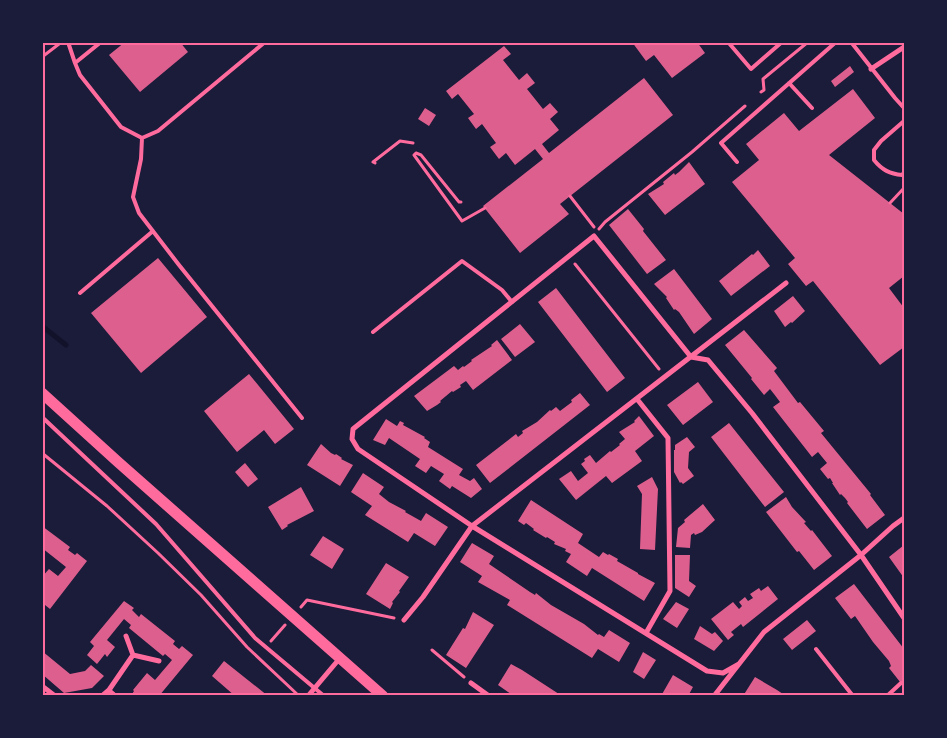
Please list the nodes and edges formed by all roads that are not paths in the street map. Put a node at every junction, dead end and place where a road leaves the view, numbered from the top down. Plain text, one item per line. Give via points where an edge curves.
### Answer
1 (68, 42) edge
2 (101, 42) edge
3 (265, 42) edge
4 (728, 42) edge
5 (782, 42) edge
6 (836, 42) edge
7 (851, 42) edge
8 (904, 47) edge
9 (75, 63) junction
10 (871, 69) junction
11 (790, 83) junction
12 (812, 108) dead end
13 (904, 108) edge
14 (904, 121) edge
15 (142, 138) junction
16 (737, 162) dead end
17 (904, 173) edge
18 (153, 231) junction
19 (786, 284) dead end
20 (80, 293) dead end
21 (512, 302) junction
22 (373, 332) dead end
23 (692, 357) junction
24 (42, 393) edge
25 (637, 399) junction
26 (42, 417) edge
27 (302, 418) dead end
28 (904, 518) edge
29 (472, 526) junction
30 (861, 555) junction
31 (904, 618) edge
32 (404, 620) road end
33 (646, 634) junction
34 (126, 636) dead end
35 (816, 649) dead end
36 (133, 655) junction
37 (341, 658) junction
38 (159, 662) dead end
39 (739, 664) junction
40 (470, 683) road end
41 (901, 683) dead end
42 (42, 686) edge
43 (314, 688) junction
44 (109, 690) junction
45 (55, 696) edge
46 (102, 696) edge
47 (116, 696) edge
48 (308, 696) edge
49 (324, 696) edge
50 (383, 696) edge
51 (489, 696) edge
52 (714, 696) edge
53 (853, 696) edge
54 (887, 696) edge

1 - 9 lane
2 - 9 lane
3 - 15 lane via 158,131
4 - 5 lane via 751,69
6 - 11 lane
7 - 10 lane
8 - 10 street
9 - 15 lane via 80,75 121,127
10 - 13 lane
11 - 12 lane
11 - 16 lane via 721,143
14 - 17 lane via 874,150 874,160 889,172
15 - 18 lane via 133,197 139,213
18 - 20 lane
18 - 27 lane
19 - 23 street
21 - 22 lane via 502,290 462,260
21 - 23 street via 594,236
21 - 29 street via 353,429 352,439 358,449
23 - 25 street
23 - 30 street via 708,360
24 - 37 main road
25 - 29 street
25 - 33 street via 668,438 670,591
26 - 43 lane via 156,524 256,638
28 - 30 street
29 - 32 street
29 - 33 street
30 - 31 street
30 - 39 street via 764,632
33 - 39 street via 707,671 723,673
34 - 36 street
35 - 53 lane
36 - 38 street
36 - 44 street
37 - 43 street
37 - 50 main road
39 - 52 street
40 - 51 street
41 - 54 lane
42 - 45 street
43 - 48 street
43 - 49 lane
44 - 46 street
44 - 47 lane

